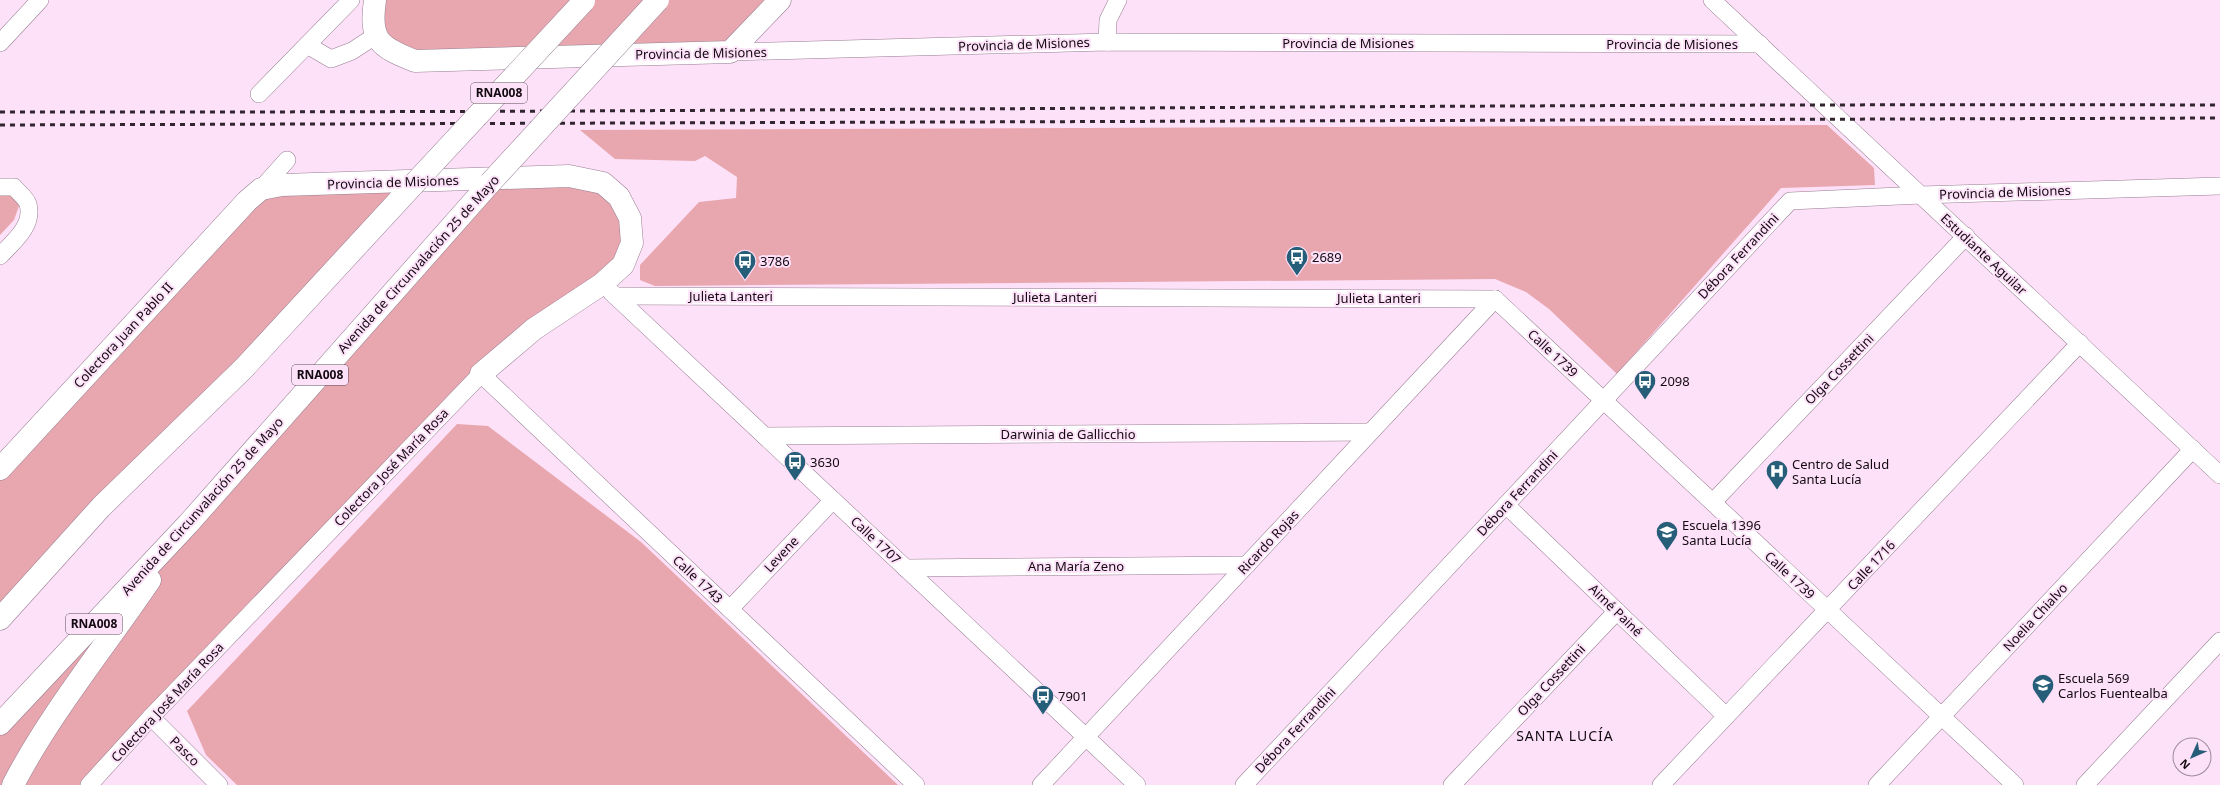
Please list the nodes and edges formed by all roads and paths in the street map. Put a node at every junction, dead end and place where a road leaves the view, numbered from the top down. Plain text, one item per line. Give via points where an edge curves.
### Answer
1 (40, 0) edge
2 (351, 0) edge
3 (374, 0) edge
4 (585, 0) edge
5 (658, 0) edge
6 (780, 0) edge
7 (1118, 0) edge
8 (1712, 0) edge
9 (375, 36) junction
10 (1107, 42) junction
11 (0, 43) edge
12 (1760, 44) junction
13 (307, 45) junction
14 (730, 52) junction
15 (259, 94) dead end
16 (287, 160) dead end
17 (569, 176) joint
18 (2220, 186) edge
19 (0, 187) edge
20 (254, 195) junction
21 (1921, 195) junction
22 (1790, 201) joint
23 (1966, 236) junction
24 (0, 256) edge
25 (608, 290) junction
26 (1495, 299) junction
27 (2080, 343) junction
28 (481, 374) junction
29 (1604, 400) junction
30 (1370, 432) junction
31 (765, 436) junction
32 (2193, 449) junction
33 (0, 469) edge
34 (2220, 475) edge
35 (833, 500) junction
36 (1713, 502) junction
37 (1506, 505) junction
38 (101, 507) junction
39 (188, 524) junction
40 (1247, 565) junction
41 (905, 568) junction
42 (0, 596) edge
43 (730, 609) junction
44 (1828, 610) junction
45 (1617, 611) junction
46 (0, 619) edge
47 (2220, 641) edge
48 (1726, 716) junction
49 (1942, 716) junction
50 (151, 717) junction
51 (0, 724) edge
52 (1086, 737) junction
53 (13, 785) edge
54 (89, 785) edge
55 (219, 785) edge
56 (916, 785) edge
57 (1041, 785) edge
58 (1138, 785) edge
59 (1244, 785) edge
60 (1452, 785) edge
61 (1662, 785) edge
62 (1877, 785) edge
63 (2015, 785) edge
64 (2086, 785) edge

1 - 11 street
2 - 13 street
3 - 9 main road via 372,18
4 - 38 main road, RNA008, bridge via 244,368
5 - 39 main road, Avenida de Circunvalación 25 de Mayo / RNA008, bridge via 452,224
6 - 14 main road
7 - 10 street via 1108,20
8 - 12 street, Estudiante Aguilar
9 - 13 street via 352,51 331,59
9 - 14 main road, Provincia de Misiones via 391,52 414,61
10 - 12 street, Provincia de Misiones
10 - 14 street, Provincia de Misiones
12 - 21 street, Estudiante Aguilar
13 - 15 street
16 - 20 street, Colectora Juan Pablo II
17 - 20 main road, Provincia de Misiones via 282,185
17 - 25 main road, Colectora José María Rosa via 602,183 620,197 630,218 632,244
18 - 21 street, Provincia de Misiones
19 - 24 street via 14,187 28,202 29,217 23,232
20 - 33 main road, Colectora Juan Pablo II
21 - 22 street, Provincia de Misiones
21 - 23 street, Estudiante Aguilar
22 - 29 street, Débora Ferrandini
23 - 27 street, Estudiante Aguilar
23 - 36 street, Olga Cossettini
25 - 26 street, Julieta Lanteri
25 - 28 main road, Colectora José María Rosa via 534,329
25 - 31 street, Calle 1707
26 - 29 street, Calle 1739
26 - 30 street, Ricardo Rojas
27 - 32 street, Estudiante Aguilar
27 - 44 street, Calle 1716
28 - 43 street, Calle 1743
28 - 50 street, Colectora José María Rosa
29 - 36 street, Calle 1739
29 - 37 street, Débora Ferrandini
30 - 31 street, Darwinia de Gallicchio
30 - 40 street, Ricardo Rojas
31 - 35 street, Calle 1707
32 - 34 street, Estudiante Aguilar
32 - 49 street, Noelia Chialvo
35 - 41 street, Calle 1707
35 - 43 street, Levene
36 - 44 street, Calle 1739
37 - 45 street, Aimé Painé
37 - 59 street, Débora Ferrandini
38 - 42 main road
38 - 46 main road, RNA008
39 - 51 main road, Avenida de Circunvalación 25 de Mayo / RNA008
39 - 53 main road via 58,710 29,754
40 - 41 street, Ana María Zeno
40 - 52 street, Ricardo Rojas
41 - 52 street, Calle 1707
43 - 56 street, Calle 1743
44 - 48 street, Calle 1716
44 - 49 street, Calle 1739
45 - 48 street, Aimé Painé
45 - 60 street, Olga Cossettini
47 - 64 street
48 - 61 street, Calle 1716
49 - 62 street, Noelia Chialvo
49 - 63 street, Calle 1739
50 - 54 street, Colectora José María Rosa
50 - 55 street, Pasco
52 - 57 street, Ricardo Rojas
52 - 58 street, Calle 1707

